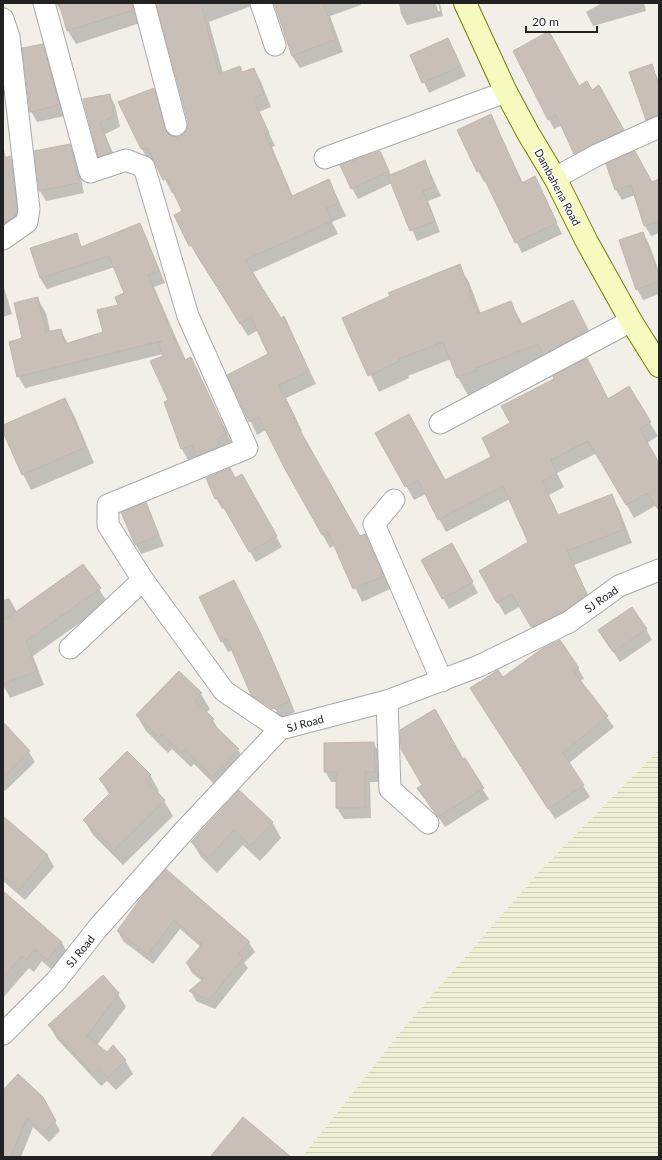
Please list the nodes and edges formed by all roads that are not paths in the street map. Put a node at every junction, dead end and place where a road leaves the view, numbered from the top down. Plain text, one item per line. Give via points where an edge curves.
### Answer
1 (44, 3) edge
2 (144, 3) edge
3 (261, 3) edge
4 (465, 3) edge
5 (3, 19) edge
6 (275, 44) dead end
7 (506, 92) junction
8 (176, 125) dead end
9 (659, 127) edge
10 (325, 158) dead end
11 (554, 178) junction
12 (3, 239) edge
13 (631, 321) junction
14 (659, 366) edge
15 (440, 423) dead end
16 (394, 500) dead end
17 (659, 570) edge
18 (143, 580) junction
19 (70, 648) dead end
20 (442, 681) junction
21 (387, 701) junction
22 (280, 730) junction
23 (428, 823) dead end
24 (3, 1034) edge

1 - 18 street via 90,172 126,160 144,167 188,316 247,448 108,505 108,525
2 - 8 street
3 - 6 street
4 - 7 street, Dambahena Road
5 - 12 street via 9,37 29,209 27,222
7 - 10 street
7 - 11 street, Dambahena Road
9 - 11 street via 596,155
11 - 13 street, Dambahena Road
13 - 14 street, Dambahena Road
13 - 15 street
16 - 20 street via 374,524
17 - 20 street, SJ Road via 619,586 569,622
18 - 19 street
18 - 22 street via 224,691
20 - 21 street, SJ Road
21 - 22 street, SJ Road
21 - 23 street via 390,789
22 - 24 street, SJ Road via 98,928 56,981

